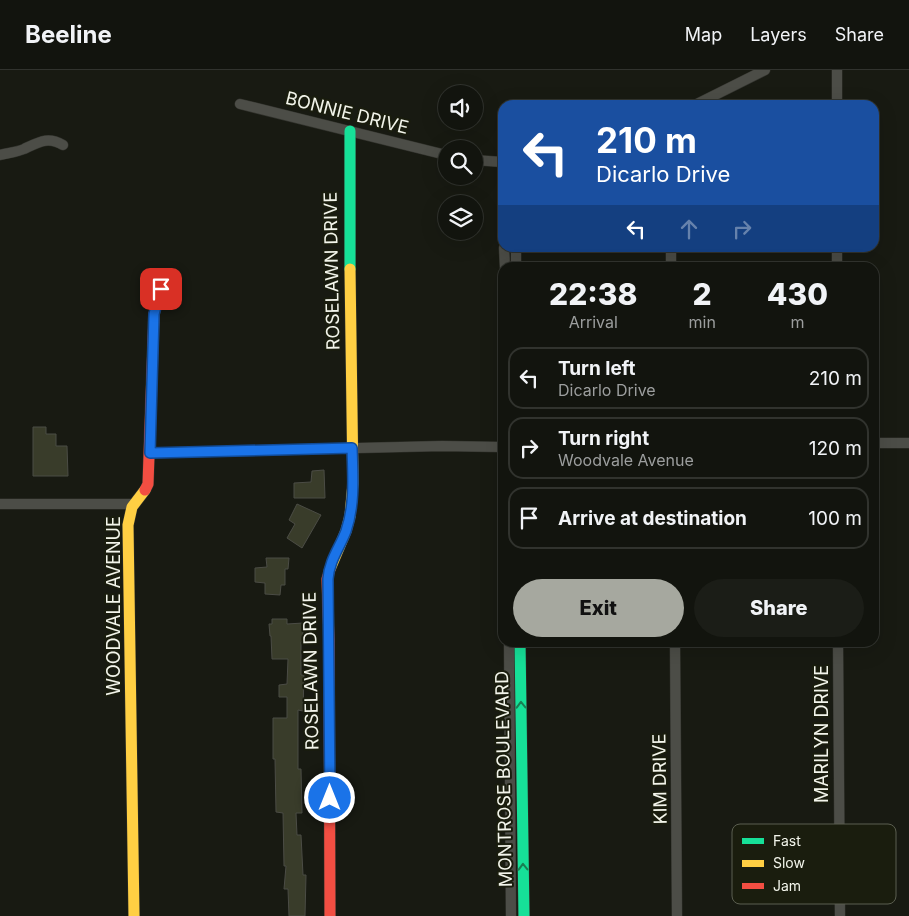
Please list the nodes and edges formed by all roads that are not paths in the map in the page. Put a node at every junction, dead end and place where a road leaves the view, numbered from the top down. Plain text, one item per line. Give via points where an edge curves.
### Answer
1 (765, 70) edge
2 (837, 70) edge
3 (704, 100) edge
4 (837, 100) edge
5 (240, 104) dead end
6 (350, 131) junction
7 (64, 145) dead end
8 (438, 153) edge
9 (0, 155) edge
10 (483, 161) edge
11 (498, 162) edge
12 (165, 274) dead end
13 (879, 443) edge
14 (909, 443) edge
15 (498, 447) edge
16 (352, 448) junction
17 (150, 453) junction
18 (0, 504) edge
19 (133, 504) junction
20 (509, 647) edge
21 (520, 647) edge
22 (675, 647) edge
23 (838, 647) edge
24 (839, 824) edge
25 (134, 916) edge
26 (330, 916) edge
27 (511, 916) edge
28 (524, 916) edge
29 (677, 916) edge

1 - 3 street
2 - 4 street
5 - 6 street, BONNIE DRIVE
6 - 8 street, BONNIE DRIVE
6 - 16 street, ROSELAWN DRIVE
7 - 9 street via 45,140
10 - 11 street
12 - 17 street, WOODVALE AVENUE via 154,314
13 - 14 street
15 - 16 street
16 - 17 street
16 - 26 street, ROSELAWN DRIVE via 350,516 328,579
17 - 19 street, WOODVALE AVENUE via 148,488
18 - 19 street
19 - 25 street, WOODVALE AVENUE via 128,526
20 - 27 street, MONTROSE BOULEVARD
28 -> 21 street, MONTROSE BOULEVARD
22 - 29 street, KIM DRIVE
23 - 24 street, MARILYN DRIVE

